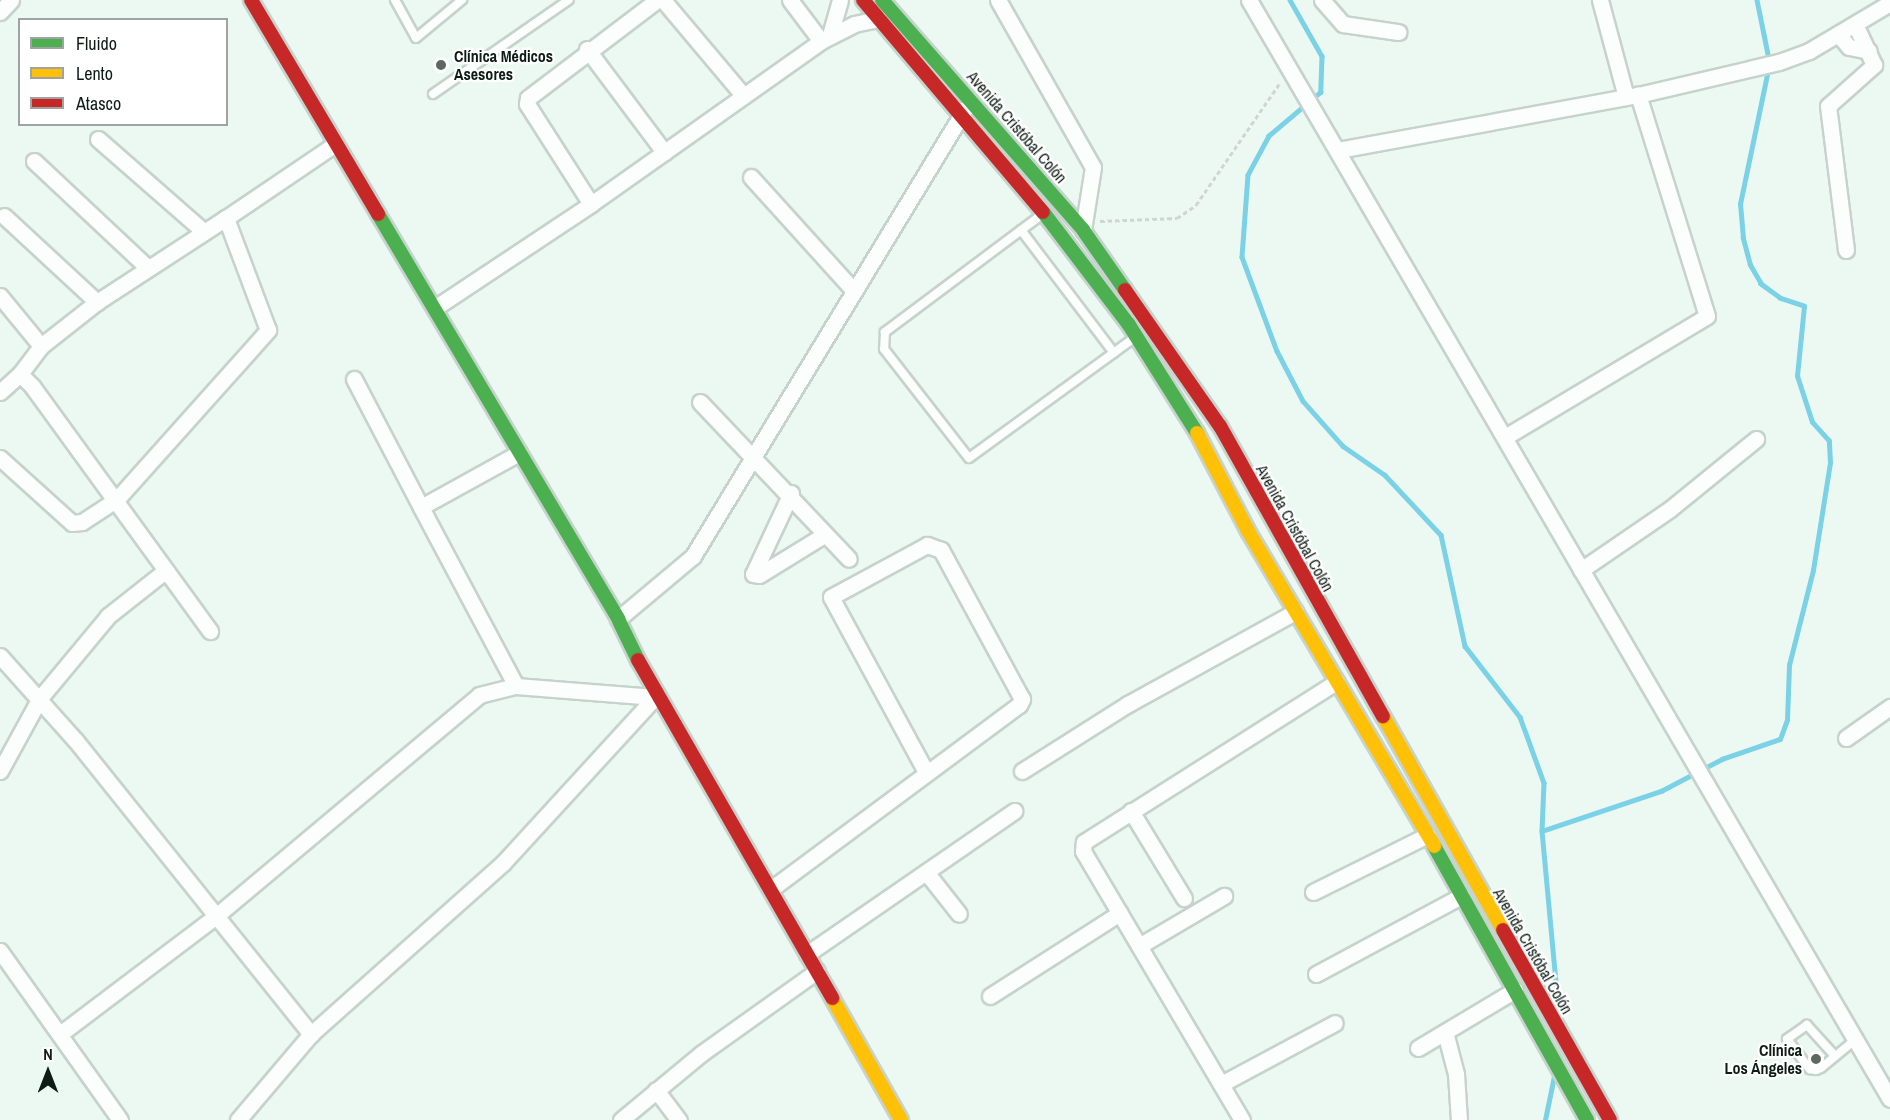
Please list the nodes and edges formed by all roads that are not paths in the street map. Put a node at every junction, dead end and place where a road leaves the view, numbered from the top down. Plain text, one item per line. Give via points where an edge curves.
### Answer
1 (11, 0) edge
2 (251, 0) edge
3 (395, 0) edge
4 (462, 0) edge
5 (568, 0) edge
6 (657, 0) edge
7 (663, 0) edge
8 (790, 0) edge
9 (840, 0) edge
10 (863, 0) edge
11 (882, 0) edge
12 (998, 0) edge
13 (1249, 0) edge
14 (1322, 0) edge
15 (1600, 0) edge
16 (1890, 3) edge
17 (0, 12) edge
18 (878, 19) junction
19 (1854, 24) junction
20 (1398, 32) dead end
21 (1838, 34) junction
22 (825, 38) junction
23 (587, 49) junction
24 (1869, 51) junction
25 (433, 94) dead end
26 (743, 95) junction
27 (1632, 96) junction
28 (967, 106) junction
29 (98, 139) dead end
30 (334, 145) junction
31 (1338, 150) junction
32 (664, 152) junction
33 (34, 161) dead end
34 (751, 177) dead end
35 (591, 204) junction
36 (1045, 213) junction
37 (4, 216) dead end
38 (226, 218) junction
39 (1084, 225) junction
40 (1021, 230) junction
41 (204, 231) junction
42 (1846, 250) dead end
43 (148, 268) junction
44 (854, 291) junction
45 (0, 296) edge
46 (97, 302) junction
47 (436, 307) junction
48 (1136, 336) junction
49 (41, 346) junction
50 (1114, 353) junction
51 (20, 374) junction
52 (354, 380) dead end
53 (1, 388) edge
54 (700, 402) dead end
55 (1505, 437) junction
56 (1756, 439) dead end
57 (519, 453) junction
58 (0, 458) edge
59 (754, 459) junction
60 (791, 493) junction
61 (117, 500) junction
62 (421, 507) junction
63 (824, 535) junction
64 (849, 559) dead end
65 (1581, 570) junction
66 (165, 572) junction
67 (1295, 612) junction
68 (618, 619) junction
69 (210, 632) dead end
70 (0, 656) edge
71 (1336, 682) junction
72 (516, 686) junction
73 (655, 697) junction
74 (40, 698) junction
75 (1890, 707) edge
76 (1846, 738) dead end
77 (0, 771) edge
78 (1022, 771) dead end
79 (926, 772) junction
80 (1014, 811) dead end
81 (1131, 811) junction
82 (1428, 835) junction
83 (926, 872) junction
84 (771, 889) junction
85 (1313, 892) dead end
86 (1224, 896) dead end
87 (1461, 896) junction
88 (1184, 898) dead end
89 (959, 914) dead end
90 (1120, 914) junction
91 (216, 916) junction
92 (1139, 946) junction
93 (0, 951) edge
94 (807, 954) junction
95 (817, 971) junction
96 (1316, 974) dead end
97 (1515, 990) junction
98 (990, 996) dead end
99 (1335, 1023) dead end
100 (1445, 1032) junction
101 (60, 1034) junction
102 (311, 1034) junction
103 (1856, 1040) junction
104 (1418, 1048) dead end
105 (1835, 1056) junction
106 (1221, 1084) junction
107 (656, 1089) junction
108 (1890, 1098) edge
109 (120, 1120) edge
110 (238, 1120) edge
111 (621, 1120) edge
112 (679, 1120) edge
113 (901, 1120) edge
114 (1242, 1120) edge
115 (1459, 1120) edge
116 (1587, 1120) edge
117 (1610, 1120) edge

1 - 17 street
2 - 30 street
3 - 4 lane via 416,38
5 - 25 lane
6 - 23 street
7 - 26 street
8 - 22 street
9 - 22 street
10 - 18 street, Avenida Cristóbal Colón
11 - 28 street, Avenida Cristóbal Colón
12 - 39 street via 1093,167
13 - 31 street
14 - 20 street via 1343,24
15 - 27 street
16 - 19 street
18 - 22 street
18 - 28 street, Avenida Cristóbal Colón
19 - 21 street
19 - 24 street
21 - 24 street via 1849,47
21 - 27 street via 1779,62
22 - 26 street
23 - 32 street
23 - 35 street via 531,93 527,104
24 - 42 street via 1873,69 1834,96 1828,106
26 - 32 street
27 - 31 street
27 - 55 street via 1707,316
28 - 36 street, Avenida Cristóbal Colón
28 - 39 street, Avenida Cristóbal Colón
28 - 44 street
29 - 41 street
30 - 38 street
30 - 47 street
31 - 55 street
32 - 35 street
33 - 43 street
34 - 44 street
35 - 47 street
36 - 40 lane
36 - 48 street, Avenida Cristóbal Colón
37 - 46 street
38 - 41 street
38 - 61 street via 268,330
39 - 117 street, Avenida Cristóbal Colón via 1220,426
40 - 50 lane
40 - 50 lane via 881,340 962,454 969,458 978,456
41 - 43 street
43 - 46 street
44 - 59 street
45 - 49 street
46 - 49 street
47 - 57 street
48 - 50 lane
48 - 67 street, Avenida Cristóbal Colón via 1195,429
49 - 51 street
51 - 53 street
51 - 61 street
52 - 62 street
54 - 59 street
55 - 65 street
56 - 65 street via 1670,509
57 - 62 street
57 - 68 street
58 - 61 street via 72,523 82,522
59 - 60 street
59 - 68 street via 693,556
60 - 63 street
60 - 63 street via 753,574 759,575
61 - 66 street
62 - 72 street
63 - 64 street
65 - 103 street
66 - 69 street
66 - 74 street via 108,616
67 - 71 street, Avenida Cristóbal Colón
67 - 78 street via 1128,704
68 - 73 street
70 - 74 street
71 - 81 street
71 - 82 street, Avenida Cristóbal Colón
72 - 73 street
72 - 91 street via 479,695
73 - 84 street
73 - 102 street via 503,863
74 - 77 street
74 - 91 street
75 - 76 street
79 - 79 street via 831,597 935,545 1022,699
79 - 84 street
80 - 83 street
81 - 88 street
81 - 90 street via 1091,836 1083,851
82 - 85 street
82 - 87 street, Avenida Cristóbal Colón
83 - 89 street
83 - 94 street
84 - 94 street
86 - 92 street
87 - 96 street
87 - 97 street, Avenida Cristóbal Colón
90 - 92 street
90 - 98 street
91 - 101 street
91 - 102 street
92 - 106 street
93 - 101 street
94 - 95 street
95 - 107 street
95 - 113 street
97 - 100 street
97 - 116 street, Avenida Cristóbal Colón
99 - 106 street
100 - 104 street
100 - 115 street via 1456,1074
101 - 109 street
102 - 110 street
103 - 105 lane
103 - 108 street
105 - 105 lane via 1816,1070 1810,1069 1786,1040 1807,1024
106 - 114 street
107 - 111 street
107 - 112 street

